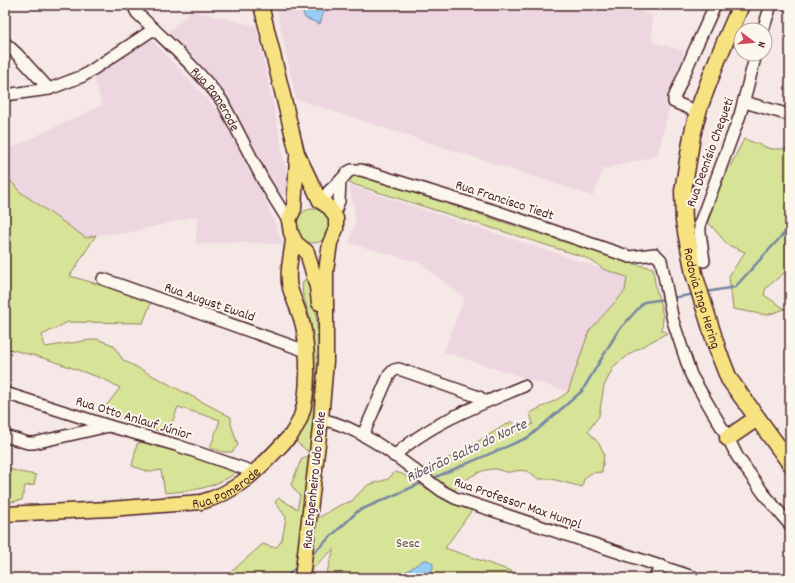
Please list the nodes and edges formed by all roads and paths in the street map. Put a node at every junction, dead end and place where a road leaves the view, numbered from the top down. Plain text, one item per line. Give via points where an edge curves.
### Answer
1 (133, 5) edge
2 (261, 5) edge
3 (741, 5) edge
4 (771, 5) edge
5 (712, 6) edge
6 (766, 22) edge
7 (154, 30) junction
8 (5, 43) edge
9 (754, 62) edge
10 (49, 89) junction
11 (5, 95) edge
12 (744, 102) junction
13 (698, 112) junction
14 (790, 115) edge
15 (297, 153) junction
16 (340, 182) junction
17 (322, 202) junction
18 (289, 212) junction
19 (334, 214) junction
20 (293, 239) junction
21 (330, 243) junction
22 (306, 251) junction
23 (704, 261) dead end
24 (103, 279) dead end
25 (295, 300) junction
26 (306, 351) junction
27 (323, 383) junction
28 (524, 386) dead end
29 (5, 393) edge
30 (486, 402) junction
31 (757, 418) junction
32 (320, 419) junction
33 (109, 426) junction
34 (363, 435) junction
35 (5, 436) edge
36 (728, 438) junction
37 (394, 456) junction
38 (790, 463) edge
39 (254, 472) junction
40 (5, 514) edge
41 (790, 525) edge
42 (662, 566) junction
43 (302, 578) edge
44 (654, 578) edge
45 (696, 578) edge

1 - 7 street, Rua Pomerode via 137,13
2 - 15 main road
3 - 13 highway, Rodovia Ingo Hering
4 - 6 street
5 - 13 street via 674,98 674,102
7 - 10 street via 83,76
7 - 18 street, Rua Pomerode via 214,90 262,180
8 - 10 street
9 - 12 street, Rua Deonísio Chequeti
10 - 11 street
12 - 14 street
12 - 23 street, Rua Deonísio Chequeti via 700,223
13 - 31 highway, Rodovia Ingo Hering via 683,191 686,233 694,274 718,351 729,379
15 - 17 main road
15 - 18 main road
16 - 17 street, Rua Francisco Tiedt via 329,191
16 - 19 street via 339,201
16 - 36 street, Rua Francisco Tiedt via 348,172 361,170 495,211 630,257 655,254 659,256 673,321 691,375
17 - 18 main road via 311,199
17 - 19 main road
18 - 20 main road
19 - 21 main road, Rua Engenheiro Udo Deeke via 336,229
20 - 22 main road, Rua Engenheiro Udo Deeke
20 - 25 main road, Rua Pomerode via 289,279
21 - 22 main road via 320,250
21 - 27 main road, Rua Engenheiro Udo Deeke via 326,271 327,346
22 - 25 main road, Rua Pomerode via 296,280
22 - 27 main road, Rua Engenheiro Udo Deeke via 317,287 320,308
24 - 26 street, Rua August Ewald
25 - 26 main road, Rua Pomerode via 304,330
26 - 39 main road, Rua Pomerode via 307,378 302,416 291,435
27 - 32 main road, Rua Engenheiro Udo Deeke
28 - 30 street
29 - 33 street, Rua Otto Anlauf Júnior
30 - 34 street via 479,397 399,369 394,370
30 - 37 street via 425,432
31 - 36 highway
31 - 38 highway, Rodovia Ingo Hering
32 - 34 street, Rua Professor Max Humpl
32 - 43 main road, Rua Engenheiro Udo Deeke
33 - 35 street via 34,443
33 - 39 street, Rua Otto Anlauf Júnior via 176,445
34 - 37 street, Rua Professor Max Humpl
36 - 41 street via 736,456
37 - 42 street, Rua Professor Max Humpl via 455,498
39 - 40 main road, Rua Pomerode via 231,490 200,502
42 - 44 street
42 - 45 street, Rua Professor Max Humpl

